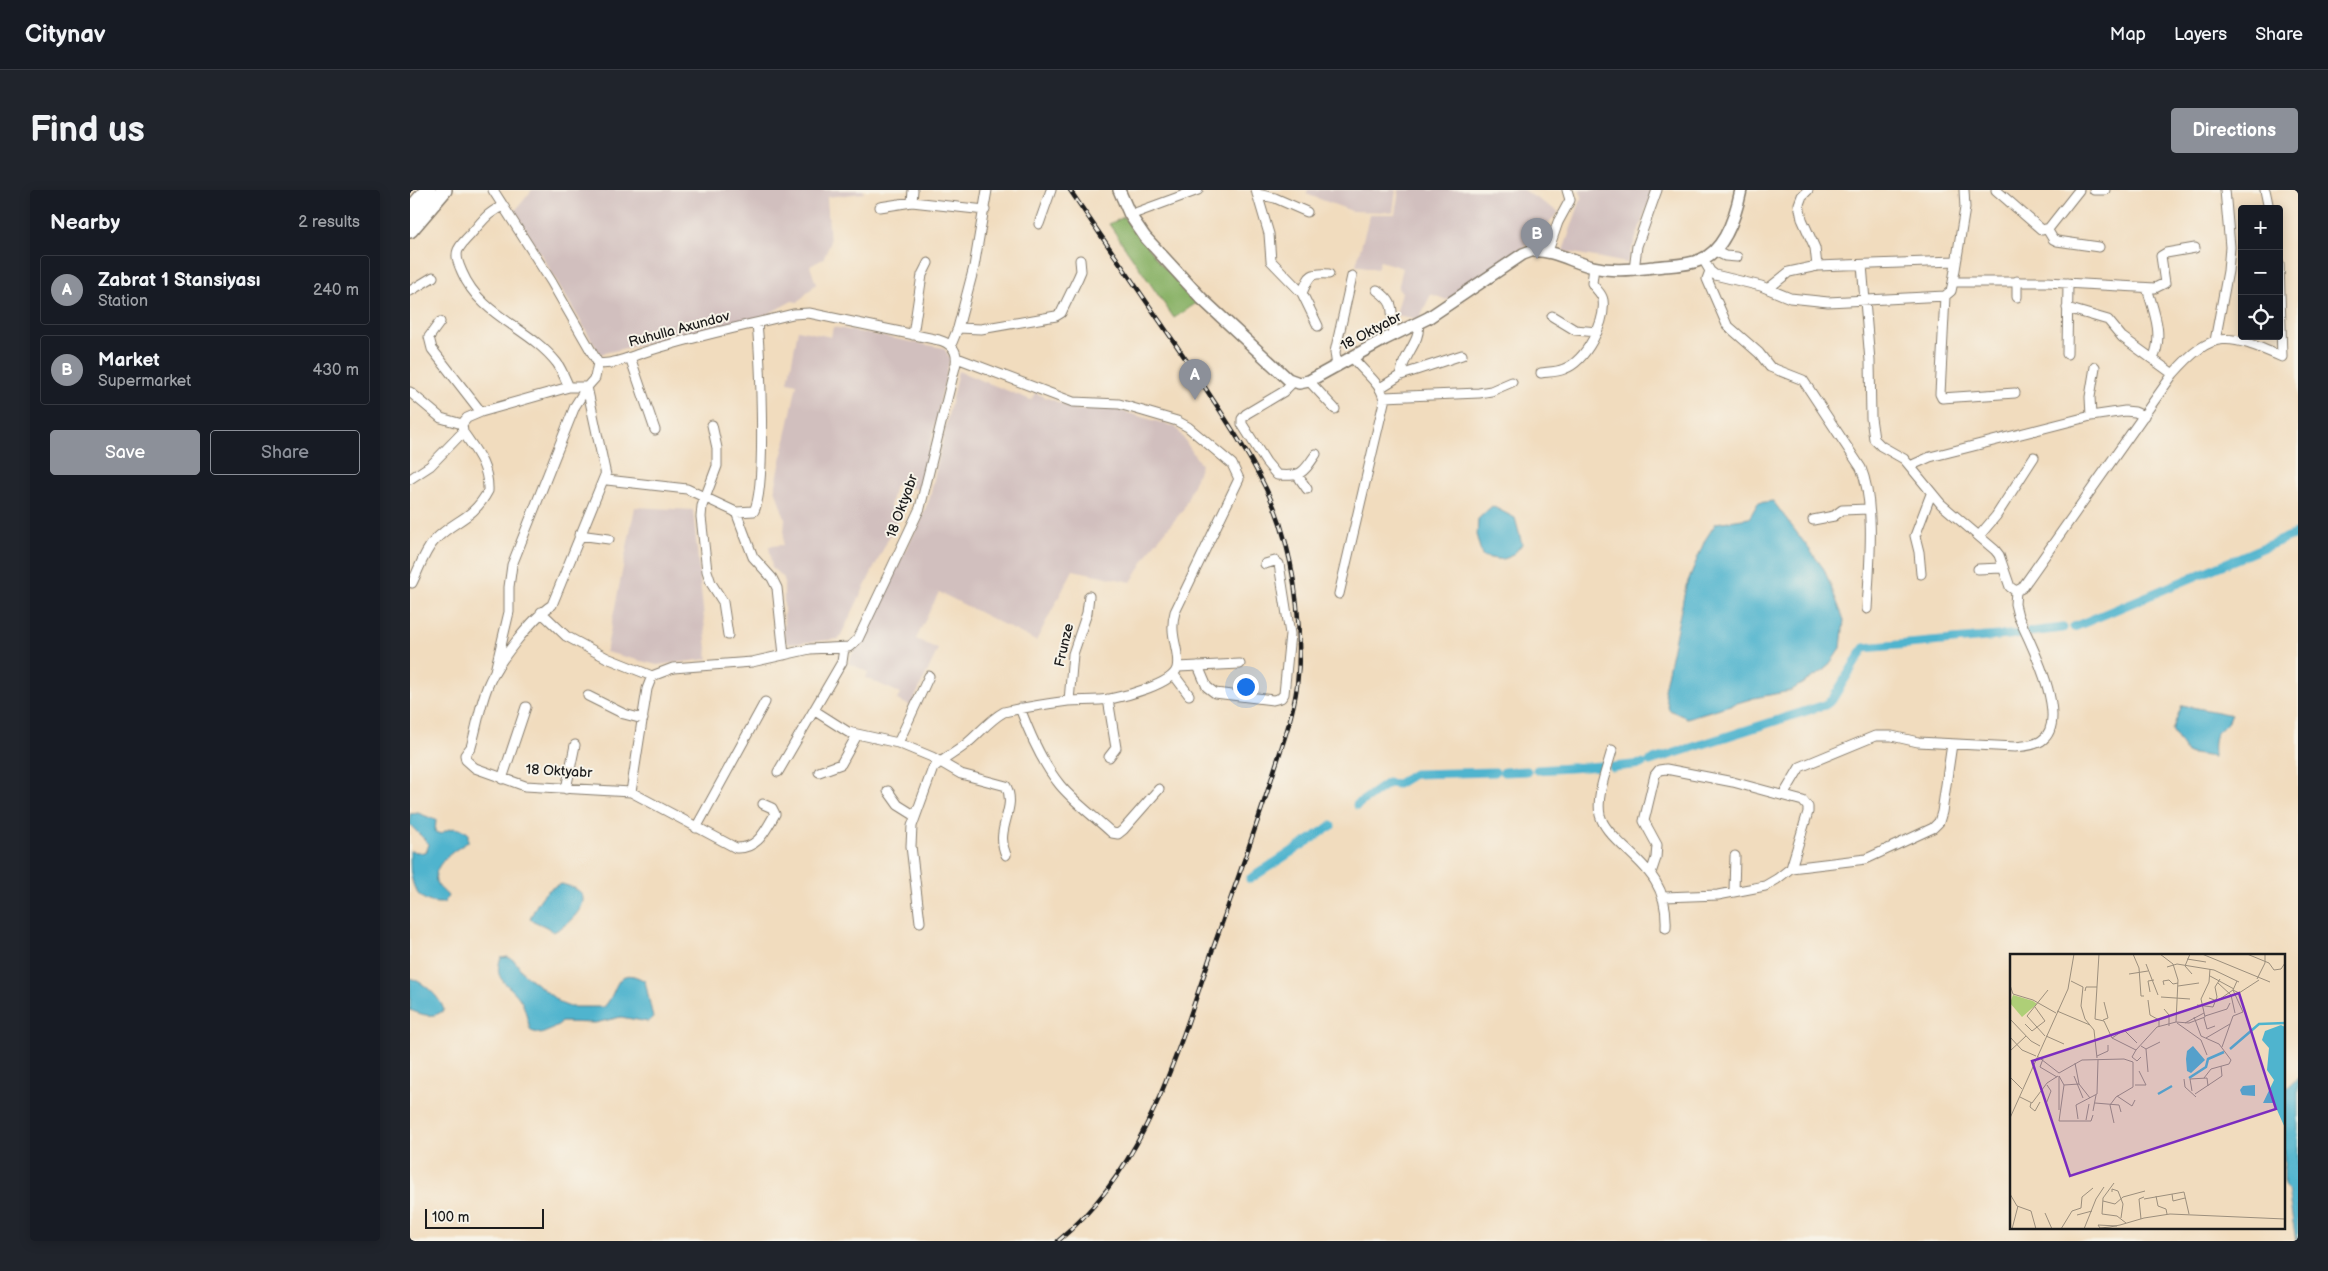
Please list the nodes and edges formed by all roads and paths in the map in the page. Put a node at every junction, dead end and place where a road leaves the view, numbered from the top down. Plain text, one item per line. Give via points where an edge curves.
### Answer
1 (428, 190) edge
2 (444, 190) edge
3 (493, 190) edge
4 (913, 190) edge
5 (987, 190) edge
6 (1051, 190) edge
7 (1119, 190) edge
8 (1198, 190) edge
9 (1568, 190) edge
10 (1657, 190) edge
11 (1740, 190) edge
12 (1808, 190) edge
13 (1964, 190) edge
14 (1996, 190) edge
15 (2079, 190) edge
16 (2094, 190) edge
17 (2105, 190) edge
18 (2225, 190) edge
19 (2265, 190) edge
20 (1256, 192) edge
21 (912, 202) junction
22 (2268, 205) edge
23 (504, 206) junction
24 (880, 208) dead end
25 (985, 210) junction
26 (410, 211) edge
27 (1307, 212) dead end
28 (1130, 215) junction
29 (1039, 224) dead end
30 (2047, 229) junction
31 (410, 230) edge
32 (2099, 246) dead end
33 (2195, 248) dead end
34 (1548, 251) junction
35 (1715, 251) junction
36 (1737, 256) dead end
37 (1703, 259) junction
38 (1080, 260) dead end
39 (1956, 261) junction
40 (928, 263) dead end
41 (1862, 265) junction
42 (1818, 266) junction
43 (1594, 267) junction
44 (1634, 270) junction
45 (1710, 271) junction
46 (1329, 274) dead end
47 (1352, 276) dead end
48 (433, 277) dead end
49 (2017, 281) junction
50 (1953, 282) junction
51 (2068, 283) junction
52 (1769, 288) junction
53 (2147, 288) junction
54 (1377, 290) dead end
55 (410, 291) edge
56 (1302, 293) junction
57 (2280, 295) edge
58 (1945, 296) junction
59 (2017, 297) dead end
60 (1865, 300) junction
61 (2067, 308) junction
62 (1552, 316) dead end
63 (440, 322) dead end
64 (757, 324) junction
65 (1418, 324) junction
66 (1318, 326) dead end
67 (958, 328) junction
68 (1597, 332) junction
69 (1394, 334) junction
70 (913, 335) junction
71 (2215, 341) junction
72 (951, 345) junction
73 (2067, 354) dead end
74 (1462, 355) dead end
75 (630, 357) junction
76 (957, 358) junction
77 (1353, 358) junction
78 (2153, 359) junction
79 (598, 363) junction
80 (1337, 367) junction
81 (2095, 367) dead end
82 (1541, 373) dead end
83 (2173, 374) junction
84 (1401, 375) junction
85 (1309, 381) junction
86 (1293, 382) junction
87 (1512, 382) dead end
88 (568, 387) junction
89 (587, 387) junction
90 (410, 392) edge
91 (1382, 392) junction
92 (2015, 392) dead end
93 (1335, 409) dead end
94 (481, 412) junction
95 (2091, 416) junction
96 (2144, 416) junction
97 (712, 425) dead end
98 (462, 428) junction
99 (655, 430) dead end
100 (1316, 454) dead end
101 (2034, 457) dead end
102 (1910, 466) junction
103 (605, 475) junction
104 (1298, 476) junction
105 (410, 479) edge
106 (1307, 490) dead end
107 (1931, 494) junction
108 (705, 498) junction
109 (1868, 509) junction
110 (736, 512) junction
111 (1813, 520) dead end
112 (579, 535) junction
113 (1979, 536) junction
114 (609, 539) dead end
115 (1265, 564) dead end
116 (2002, 568) junction
117 (1978, 569) dead end
118 (1921, 574) dead end
119 (412, 582) dead end
120 (2016, 591) junction
121 (1339, 594) dead end
122 (1090, 596) dead end
123 (1867, 609) dead end
124 (541, 612) junction
125 (728, 635) dead end
126 (844, 648) junction
127 (784, 655) junction
128 (1240, 664) dead end
129 (1198, 666) junction
130 (495, 671) junction
131 (1176, 671) junction
132 (652, 676) junction
133 (930, 676) dead end
134 (1189, 695) dead end
135 (588, 696) dead end
136 (1108, 699) junction
137 (1069, 701) junction
138 (765, 702) dead end
139 (526, 707) dead end
140 (1020, 708) junction
141 (815, 711) junction
142 (643, 719) junction
143 (857, 735) junction
144 (898, 743) junction
145 (1952, 744) junction
146 (575, 745) dead end
147 (1612, 750) dead end
148 (1109, 757) dead end
149 (940, 761) junction
150 (778, 772) dead end
151 (819, 772) dead end
152 (502, 779) junction
153 (566, 788) junction
154 (1159, 789) dead end
155 (888, 791) dead end
156 (631, 792) junction
157 (1784, 794) junction
158 (763, 804) dead end
159 (914, 815) junction
160 (696, 828) junction
161 (1006, 855) dead end
162 (1735, 856) dead end
163 (1790, 868) junction
164 (1651, 873) junction
165 (1734, 890) junction
166 (1664, 897) junction
167 (920, 922) dead end
168 (1666, 928) dead end

1 - 26 main road
2 - 31 main road
3 - 23 street
4 - 21 street
5 - 25 street
6 - 29 street
7 - 28 street
8 - 28 street
9 - 34 street via 1570,200
10 - 44 street via 1637,246
11 - 35 street via 1731,223
12 - 42 street via 1799,204
13 - 39 street via 1965,208
14 - 30 street via 2039,228
15 - 30 street
16 - 17 street
18 - 71 street via 2230,247
19 - 22 street
20 - 27 street
20 - 56 street via 1269,234 1271,261
21 - 24 street
21 - 25 street
23 - 79 street
23 - 88 street via 487,215 462,244 458,250 458,264 473,293 551,357 562,370
25 - 67 street via 978,252
28 - 86 street via 1159,254
30 - 32 street via 2057,241
33 - 53 street via 2161,256 2165,283
34 - 43 street, 18 Oktyabr
34 - 65 street, 18 Oktyabr via 1531,250 1523,254
35 - 36 street
35 - 37 street
37 - 44 street, 18 Oktyabr
37 - 45 street
38 - 67 street via 1078,278 1061,313 1056,316 981,328
39 - 41 street
39 - 50 street
40 - 70 street via 922,275
41 - 42 street
41 - 60 street
42 - 52 street via 1789,272
43 - 44 street, 18 Oktyabr
43 - 68 street via 1592,283 1603,300
45 - 52 street via 1722,278
45 - 109 street via 1707,280 1727,325 1770,367 1804,380 1842,437 1864,476
46 - 56 street via 1310,275
47 - 80 street via 1335,352
48 - 55 street
49 - 50 street
49 - 51 street
49 - 59 street
50 - 58 street via 1952,291
51 - 53 street
51 - 61 street
52 - 60 street via 1782,296 1810,301
53 - 78 street via 2158,330
54 - 69 street via 1389,299
56 - 66 street
57 - 71 street via 2282,356 2242,341
58 - 60 street
58 - 92 street via 1942,398
60 - 102 street via 1874,439 1902,456
61 - 73 street
61 - 78 street via 2108,320 2122,337
62 - 68 street via 1575,330
63 - 94 street via 429,337 432,349
64 - 70 street, Ruhulla Axundov via 809,313
64 - 75 street, Ruhulla Axundov via 676,341
64 - 110 street via 761,473 754,510
65 - 69 street, 18 Oktyabr
65 - 84 street via 1418,332
67 - 72 street
68 - 82 street via 1587,349 1571,365
69 - 77 street, 18 Oktyabr
70 - 72 street, Ruhulla Axundov
71 - 83 street via 2199,347
72 - 76 street
74 - 84 street
75 - 79 street, Ruhulla Axundov
75 - 99 street
76 - 126 street, 18 Oktyabr via 920,508 858,639
76 - 131 street via 1073,402 1119,404 1178,421 1232,464 1239,479 1237,486 1173,620
77 - 80 street, 18 Oktyabr
77 - 91 street
78 - 83 street
79 - 89 street via 595,378
80 - 85 street, 18 Oktyabr
81 - 95 street
83 - 96 street
84 - 91 street
85 - 86 street, 18 Oktyabr
85 - 93 street
86 - 104 street via 1283,392 1246,414 1241,421 1272,472
87 - 91 street via 1479,393
88 - 89 street
88 - 94 street
89 - 103 street
89 - 130 street via 575,406 512,565 509,612
90 - 98 street via 441,418
91 - 121 street
94 - 98 street via 467,418
95 - 96 street via 2125,411
95 - 102 street via 1930,457
96 - 120 street via 2022,588
97 - 108 street via 718,460
98 - 105 street via 430,466
98 - 119 street via 486,468 488,491 472,514 433,542
100 - 104 street
101 - 113 street via 1996,516
102 - 107 street
103 - 108 street via 612,481 687,489
103 - 112 street
104 - 106 street
107 - 113 street
107 - 118 street via 1915,536
108 - 110 street
108 - 125 street via 701,517 705,558 711,583 723,602
109 - 111 street via 1842,510 1834,516
109 - 123 street
110 - 127 street via 753,557 777,588
112 - 114 street
112 - 124 street via 552,605
113 - 116 street via 1994,550
115 - 129 street via 1275,561 1278,564 1290,634 1281,698 1273,700 1215,693 1207,687
116 - 117 street
116 - 120 street via 2010,587
120 - 145 street via 2018,616 2050,692 2053,714 2048,733 2043,740 2029,746
122 - 137 street, Frunze via 1073,654
124 - 130 street
124 - 132 street via 566,636 607,658
126 - 127 street via 810,649
126 - 141 street via 842,662
127 - 132 street via 752,662 666,669
128 - 129 street
129 - 131 street
130 - 152 street, 18 Oktyabr via 471,747 465,755 475,768
131 - 134 street
131 - 136 street via 1165,682
132 - 142 street
133 - 144 street
135 - 142 street via 624,714
136 - 137 street
136 - 148 street via 1116,748
137 - 140 street
138 - 160 street
139 - 152 street
140 - 149 street via 996,716 964,746
140 - 154 street via 1034,741 1059,784 1112,832 1118,834 1123,830
141 - 143 street
141 - 150 street
142 - 156 street
143 - 144 street
143 - 151 street via 841,764
144 - 149 street
145 - 157 street via 1884,735 1864,739 1800,767
145 - 163 street via 1940,822 1933,828 1866,859
146 - 153 street
147 - 164 street via 1603,784 1600,814 1613,837
149 - 159 street via 930,776
149 - 161 street via 961,774 1006,786 1009,805 1001,838
152 - 153 street, 18 Oktyabr via 525,786
153 - 156 street, 18 Oktyabr
155 - 159 street via 898,806
156 - 160 street, 18 Oktyabr
157 - 163 street via 1803,801 1808,807
157 - 164 street via 1700,774 1659,770 1644,821 1657,845
158 - 160 street, 18 Oktyabr via 772,808 775,814 759,840 751,846 729,846
159 - 167 street via 911,846
162 - 165 street
163 - 165 street via 1771,884
164 - 166 street
165 - 166 street via 1718,895
166 - 168 street

